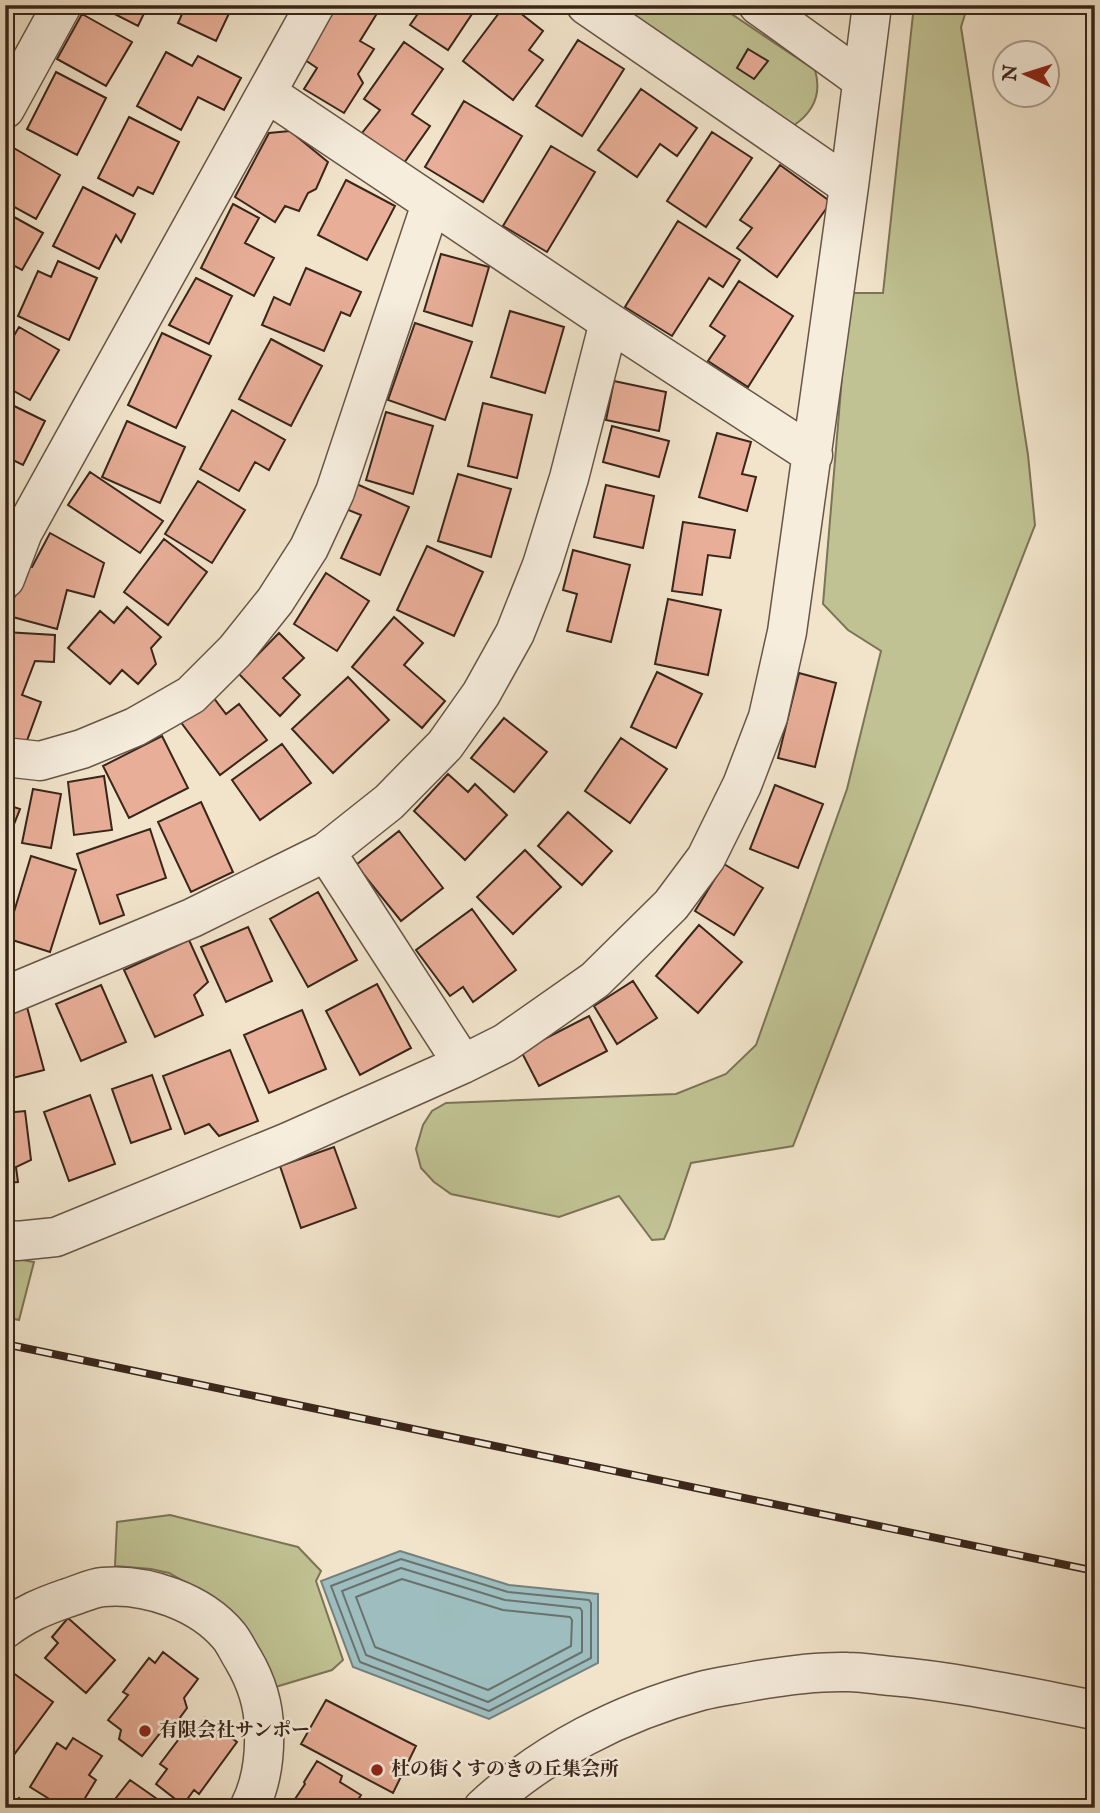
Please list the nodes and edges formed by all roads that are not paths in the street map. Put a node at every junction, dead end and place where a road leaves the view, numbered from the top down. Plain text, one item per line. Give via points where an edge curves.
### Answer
1 (62, 5) edge
2 (315, 5) edge
3 (586, 5) edge
4 (758, 5) edge
5 (872, 5) edge
6 (862, 79) junction
7 (267, 93) junction
8 (5, 109) edge
9 (849, 186) junction
10 (431, 204) junction
11 (609, 322) junction
12 (813, 455) junction
13 (14, 527) edge
14 (5, 579) edge
15 (5, 757) edge
16 (326, 852) junction
17 (5, 996) edge
18 (463, 1064) junction
19 (5, 1239) edge
20 (5, 1629) edge
21 (1095, 1710) edge
22 (249, 1808) edge
23 (483, 1808) edge

1 - 8 street
2 - 7 street
3 - 9 street
4 - 6 street
5 - 6 street
6 - 9 street
7 - 10 street
7 - 13 street
9 - 12 street
10 - 11 street
10 - 15 street via 335,492 309,548 275,601 191,695 135,727 82,749 40,761
11 - 12 street
11 - 16 street via 561,503 515,633 445,745 389,802
12 - 18 street via 787,632 768,717 742,785 706,858 671,905 595,980 505,1043
13 - 14 street
16 - 17 street via 192,918
16 - 18 street
18 - 19 street via 56,1237
20 - 22 street via 46,1605 102,1587 164,1594 210,1619 229,1636 261,1698 265,1752 257,1794
21 - 23 street via 919,1678 848,1672 783,1676 701,1691 637,1712 541,1762

